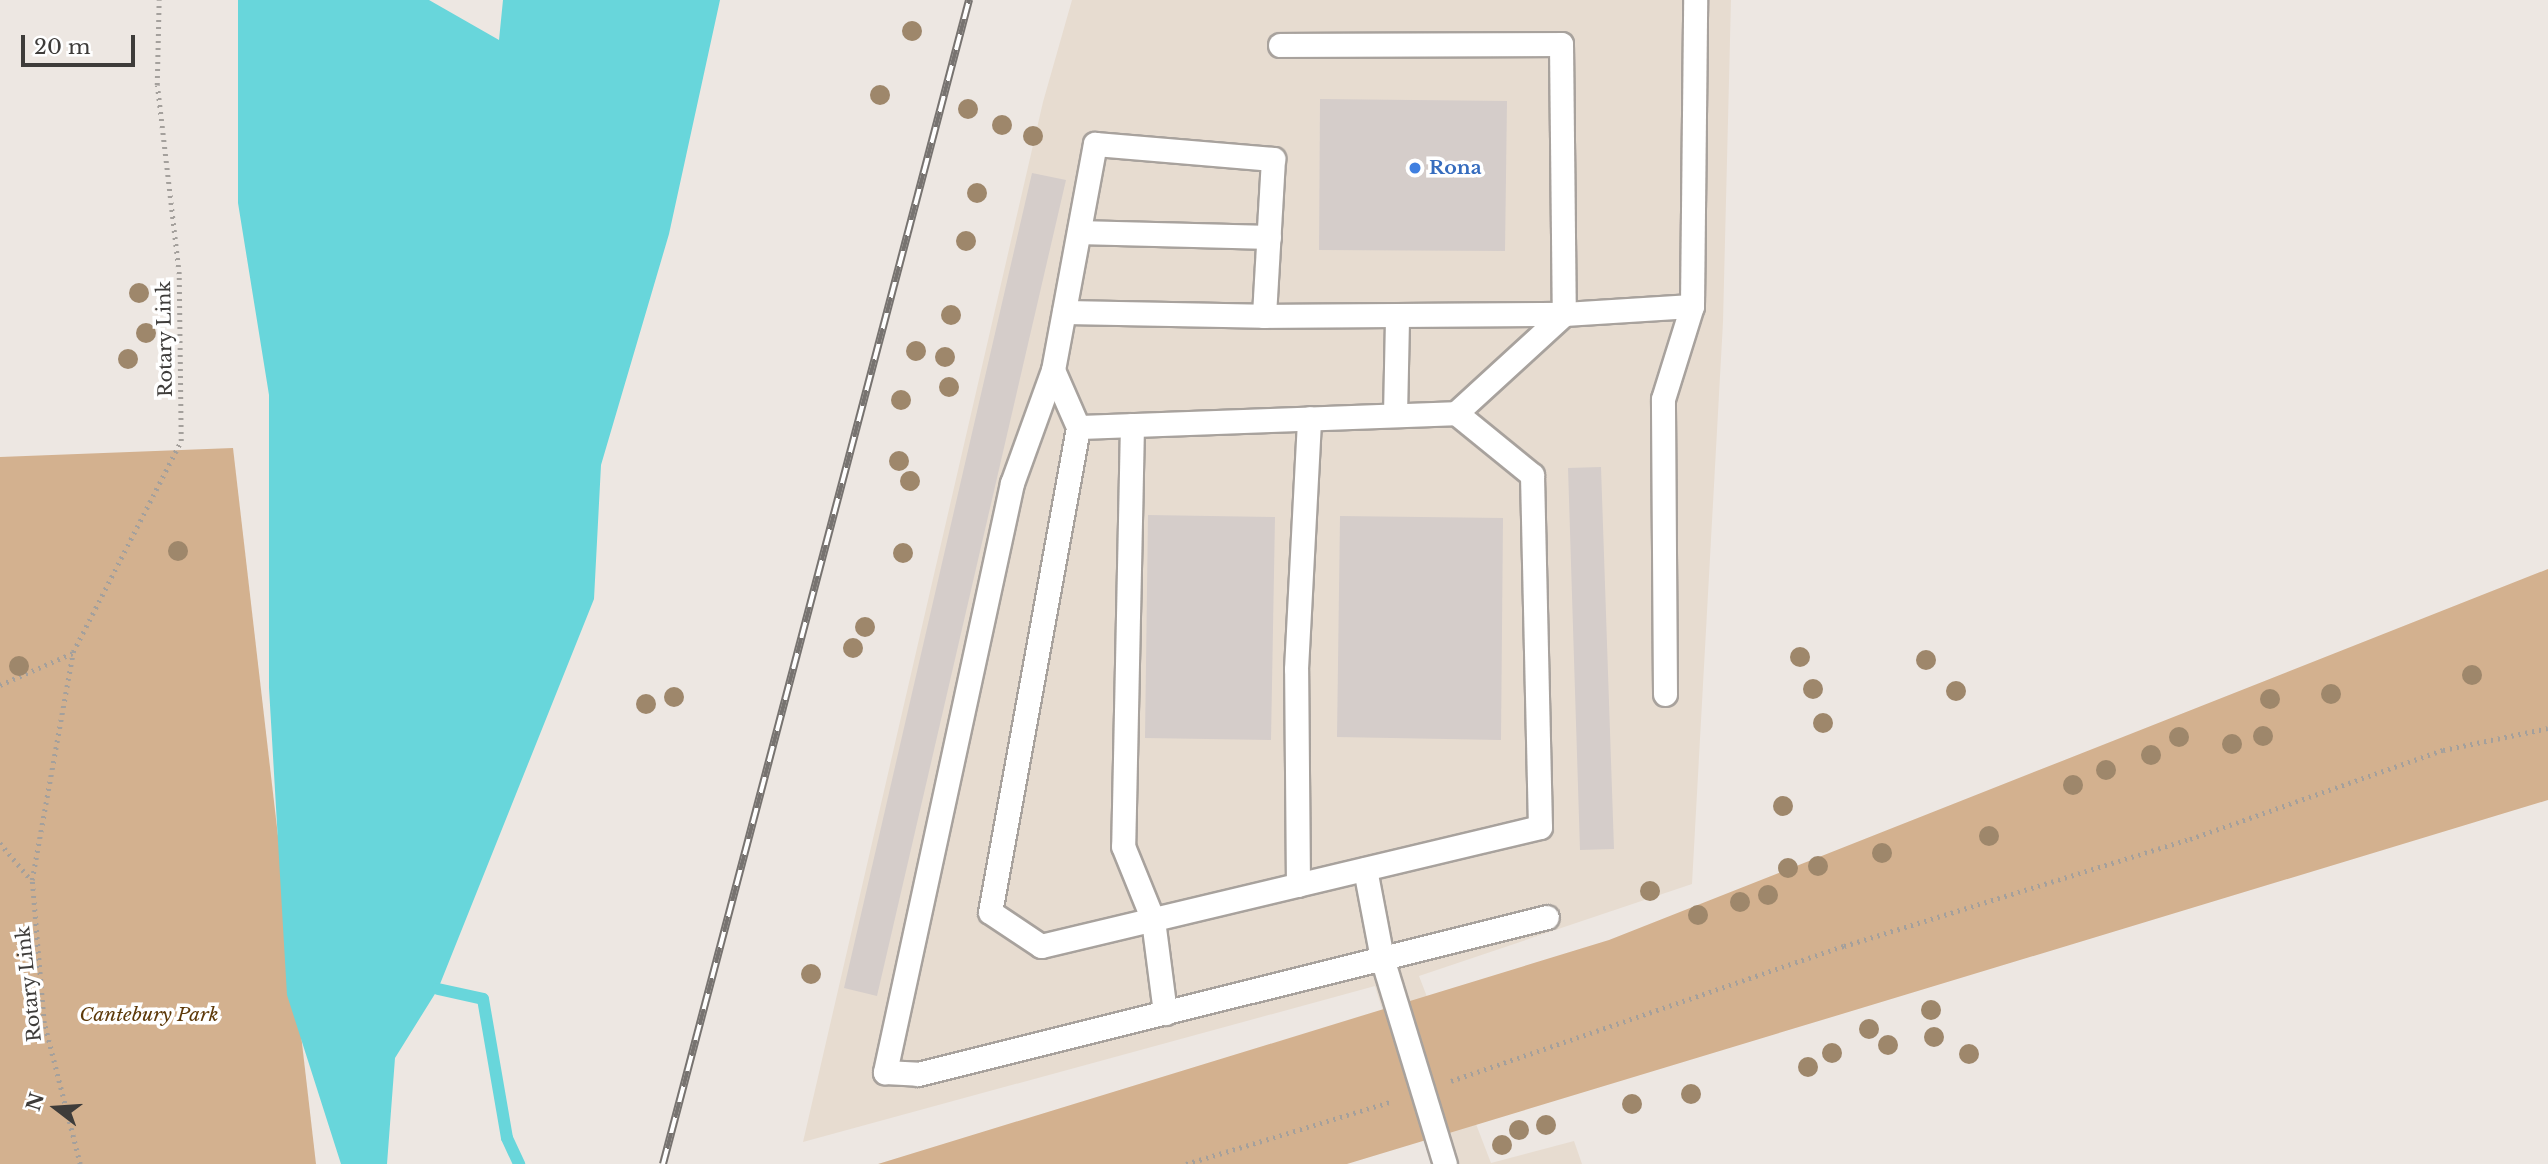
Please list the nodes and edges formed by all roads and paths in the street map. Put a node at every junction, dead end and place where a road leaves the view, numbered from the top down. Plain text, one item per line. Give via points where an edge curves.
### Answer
1 (159, 0) edge
2 (1695, 0) edge
3 (1280, 45) dead end
4 (1079, 232) junction
5 (1269, 237) junction
6 (1692, 306) junction
7 (1064, 312) junction
8 (1564, 314) junction
9 (1264, 316) junction
10 (1397, 318) junction
11 (1053, 370) junction
12 (1456, 413) junction
13 (1395, 415) junction
14 (1309, 418) junction
15 (1132, 425) junction
16 (1078, 427) junction
17 (73, 652) junction
18 (0, 685) edge
19 (1665, 694) dead end
20 (2548, 728) edge
21 (0, 843) edge
22 (1365, 869) junction
23 (32, 880) junction
24 (1298, 885) junction
25 (1547, 917) dead end
26 (1153, 920) junction
27 (1382, 958) junction
28 (1165, 1013) junction
29 (1423, 1091) junction
30 (80, 1164) edge
31 (1186, 1164) edge
32 (1445, 1164) edge

1 - 17 path, Rotary Link via 157,85 179,274 181,441
2 - 6 lane
3 - 8 lane via 1561,44
4 - 5 lane
4 - 5 lane via 1095,144 1272,159
4 - 7 lane
5 - 9 lane
6 - 8 lane
6 - 19 lane via 1663,399
7 - 9 lane
7 - 11 lane
8 - 10 lane
8 - 12 lane
9 - 10 lane
10 - 13 lane
11 - 16 lane
11 - 28 lane via 1012,483 885,1072 918,1074
12 - 13 lane
12 - 22 lane via 1532,475 1540,827
13 - 14 lane
14 - 15 lane
14 - 24 lane via 1296,669
15 - 16 lane
15 - 26 lane via 1123,846
16 - 26 lane via 990,912 1041,946
17 - 18 path
17 - 23 path, Rotary Link
20 - 29 path via 2443,750 2190,839 1844,946
21 - 23 path
22 - 24 lane
22 - 27 lane
23 - 30 path, Rotary Link via 44,1023
24 - 26 lane
25 - 27 lane
26 - 28 lane
27 - 28 lane
27 - 29 lane
29 - 31 path
29 - 32 lane

